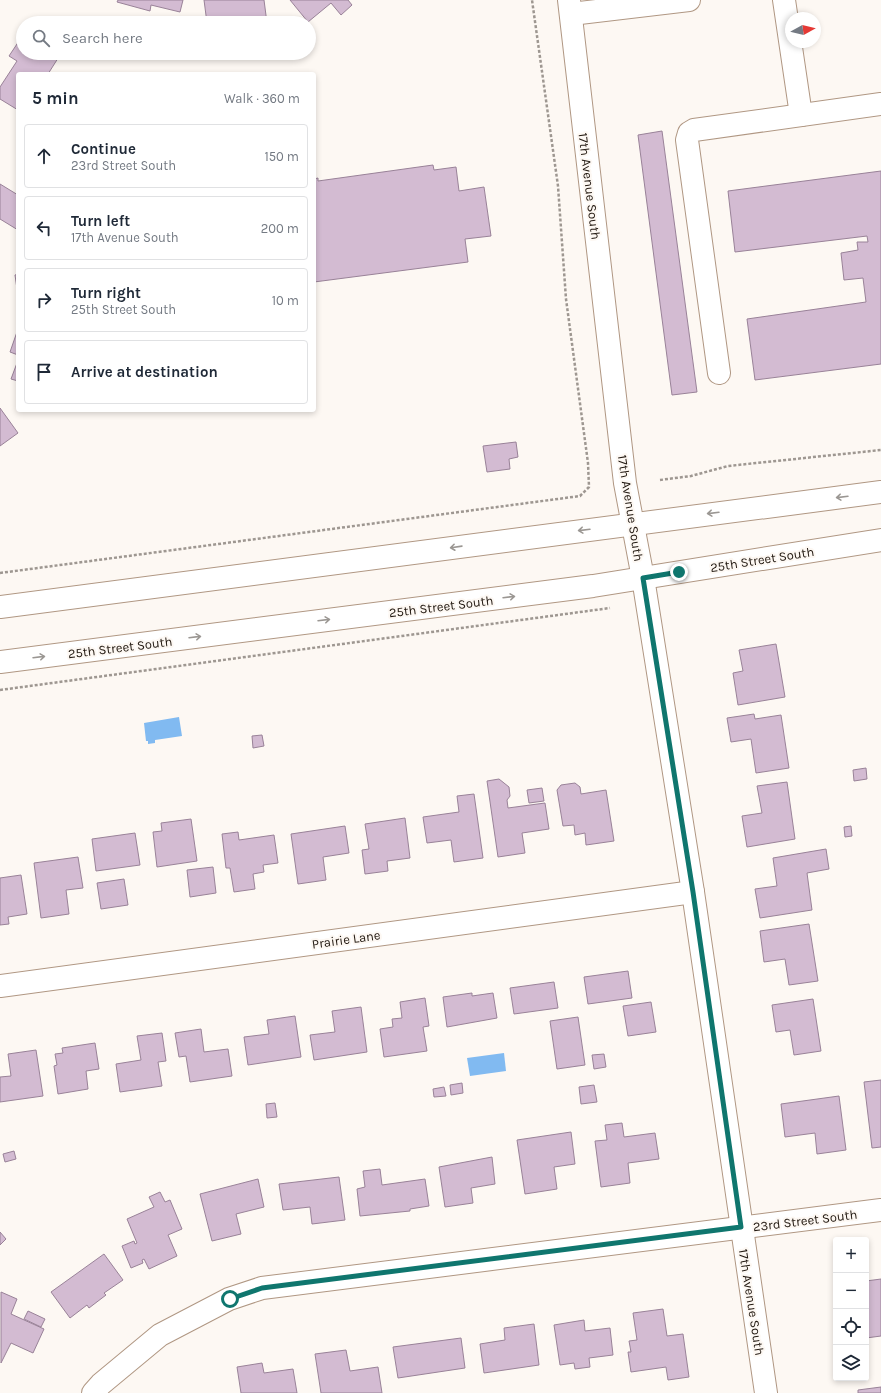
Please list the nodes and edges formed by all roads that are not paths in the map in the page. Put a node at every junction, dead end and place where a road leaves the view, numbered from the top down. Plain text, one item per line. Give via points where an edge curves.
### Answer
1 (689, 0) edge
2 (784, 0) edge
3 (570, 7) edge
4 (881, 104) edge
5 (801, 115) junction
6 (719, 373) dead end
7 (881, 492) edge
8 (631, 524) junction
9 (881, 540) edge
10 (643, 578) junction
11 (0, 608) edge
12 (0, 662) edge
13 (693, 892) junction
14 (0, 986) edge
15 (881, 1210) edge
16 (741, 1227) junction
17 (93, 1393) edge
18 (766, 1393) edge

1 - 3 street
2 - 5 street
3 - 8 street, 17th Avenue South
4 - 5 street
5 - 6 street via 694,130 689,133 687,140
7 -> 8 street
8 - 10 street, 17th Avenue South
8 -> 11 street
9 - 10 street, 25th Street South
12 -> 10 street, 25th Street South
10 - 13 street, 17th Avenue South
13 - 14 street, Prairie Lane
13 - 16 street, 17th Avenue South
15 - 16 street, 23rd Street South
16 - 17 street, 23rd Street South via 262,1288 230,1299 160,1335
16 - 18 street, 17th Avenue South

